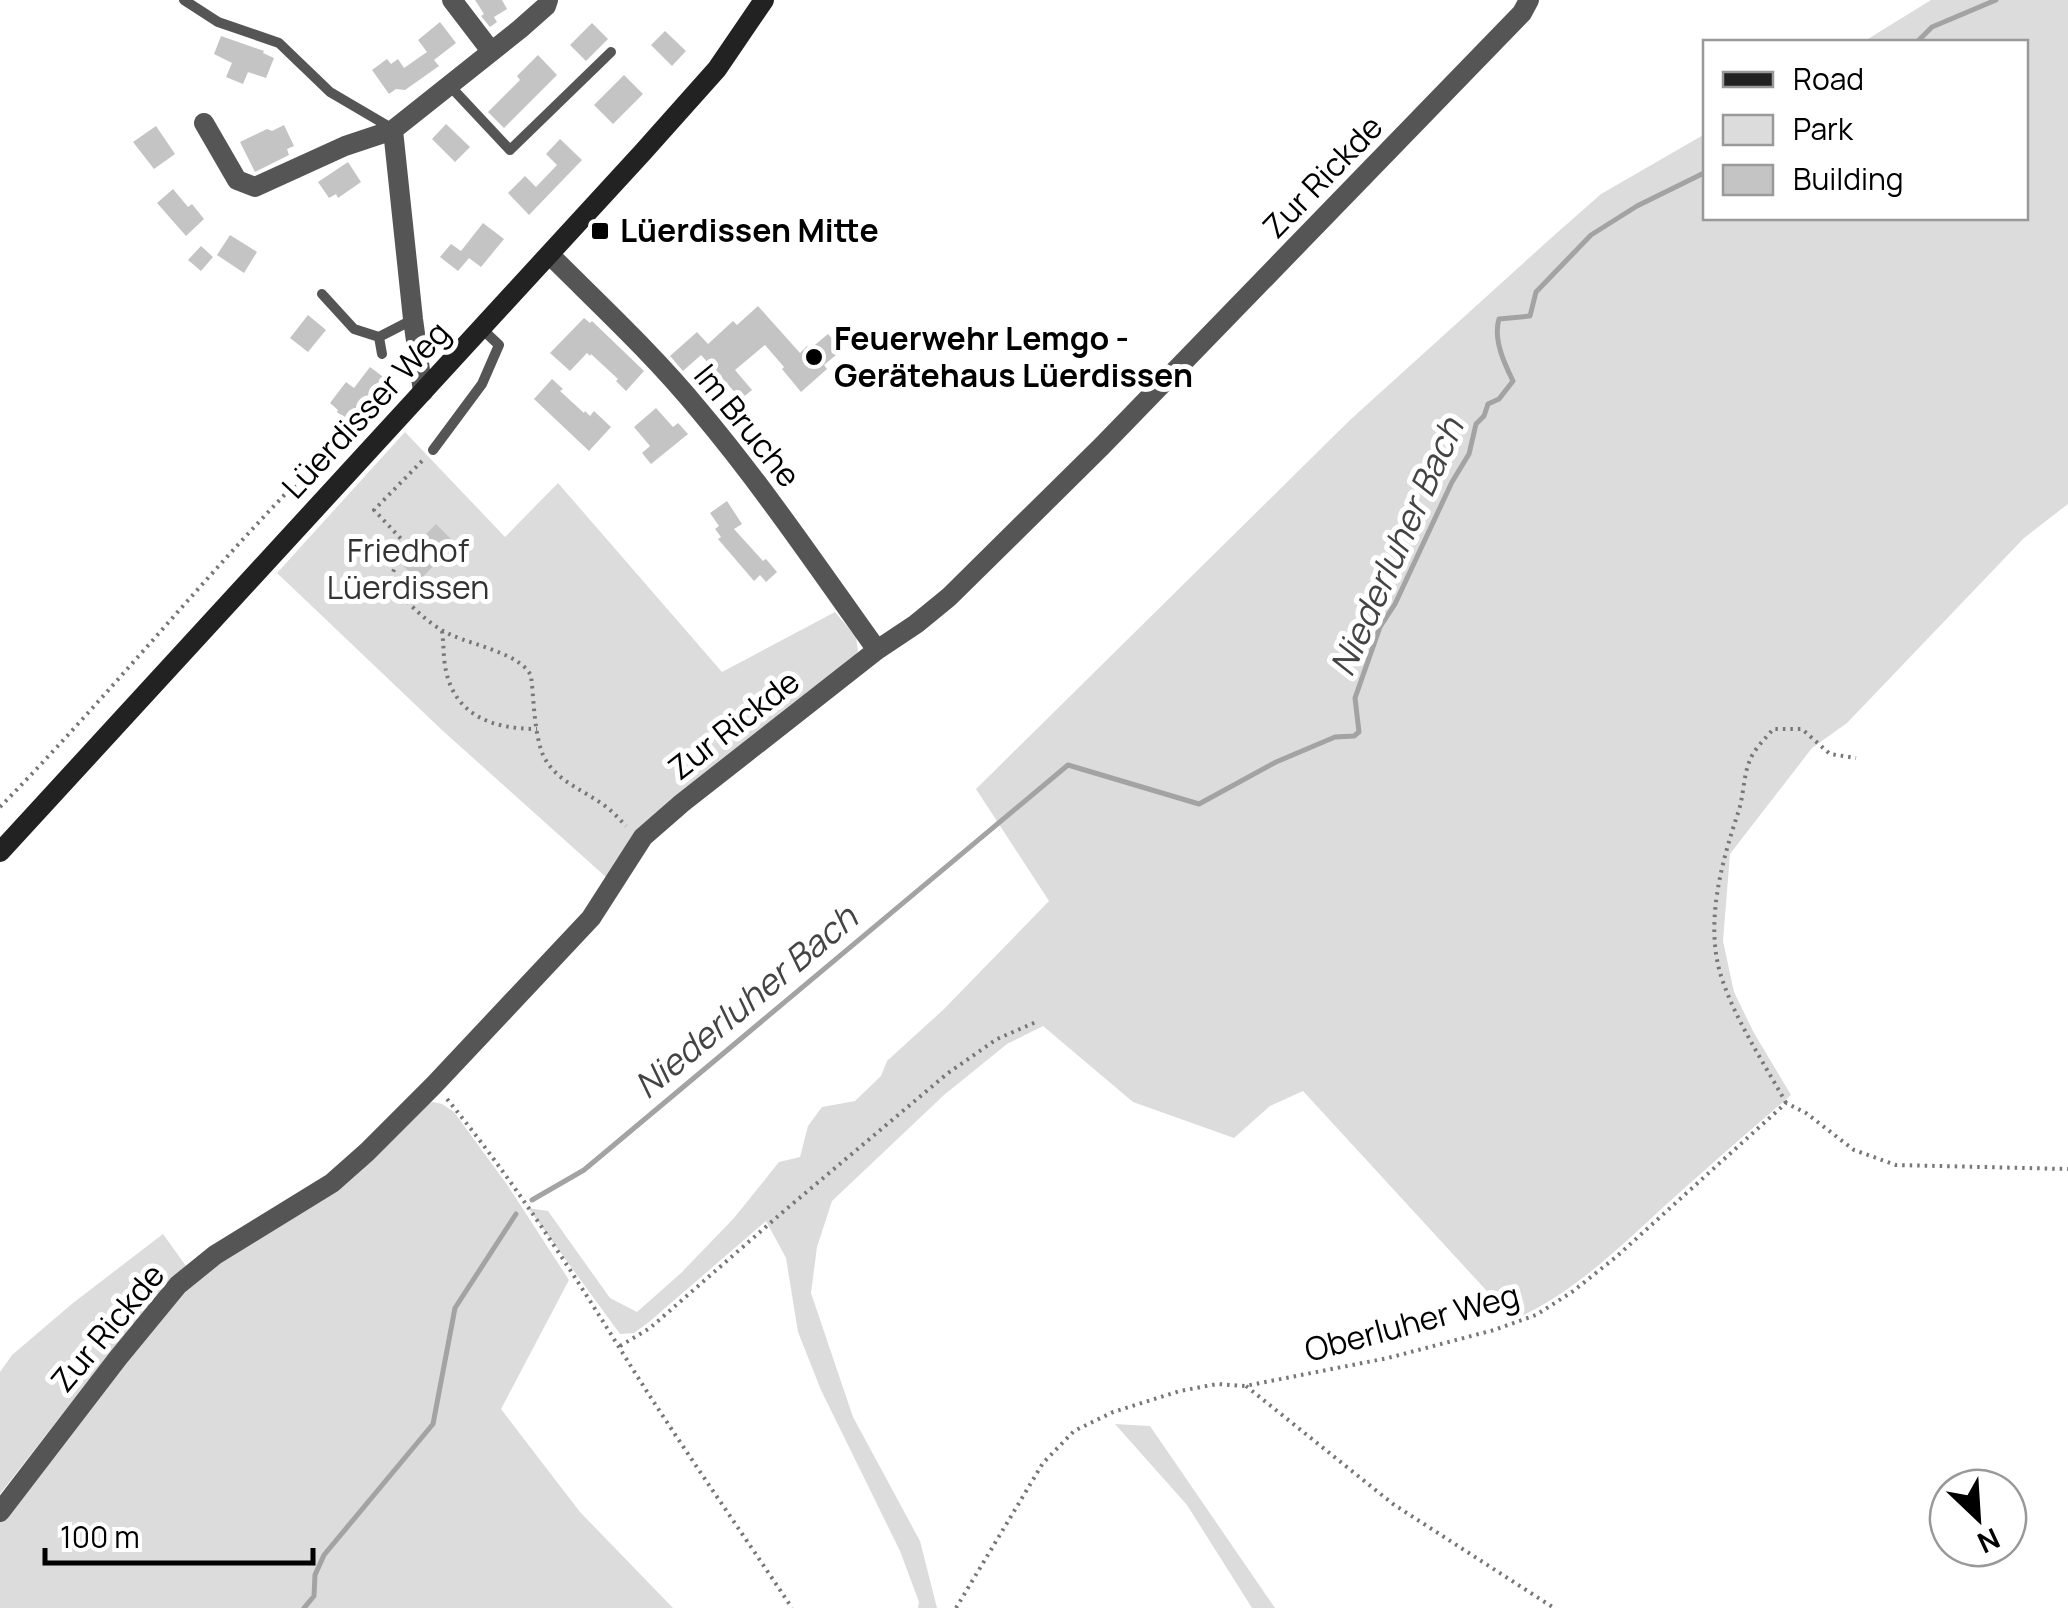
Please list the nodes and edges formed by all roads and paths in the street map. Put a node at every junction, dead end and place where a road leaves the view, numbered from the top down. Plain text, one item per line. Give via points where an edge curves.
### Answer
1 (184, 0) edge
2 (452, 0) edge
3 (548, 0) edge
4 (764, 0) edge
5 (1529, 0) edge
6 (491, 50) junction
7 (611, 52) dead end
8 (448, 84) junction
9 (204, 123) dead end
10 (393, 130) junction
11 (550, 255) junction
12 (322, 294) dead end
13 (412, 319) junction
14 (482, 329) junction
15 (379, 337) junction
16 (382, 354) dead end
17 (423, 392) junction
18 (433, 450) joint
19 (339, 484) junction
20 (442, 631) junction
21 (877, 650) junction
22 (537, 730) junction
23 (1856, 758) dead end
24 (0, 807) edge
25 (643, 837) junction
26 (0, 852) edge
27 (1036, 1022) dead end
28 (434, 1085) junction
29 (1786, 1102) junction
30 (2068, 1170) edge
31 (620, 1346) junction
32 (1245, 1386) junction
33 (0, 1512) edge
34 (792, 1608) edge
35 (956, 1608) edge
36 (1554, 1608) edge

1 - 10 lane via 218,22 278,43 330,92
2 - 6 street
3 - 6 street
4 - 11 main road, Lüerdisser Weg via 717,68
5 - 21 street, Zur Rickde via 1090,458 949,597
6 - 8 street
7 - 8 lane via 510,150
8 - 10 street
9 - 10 street via 237,180 255,188
10 - 13 street
11 - 14 main road, Lüerdisser Weg
11 - 21 street, Im Bruche via 697,406
12 - 15 lane via 354,329
13 - 15 lane
13 - 17 street
14 - 17 main road, Lüerdisser Weg
14 - 18 lane via 498,345 482,384
15 - 16 lane
17 - 19 main road, Lüerdisser Weg
18 - 20 path via 374,510 405,542 391,577 395,586
19 - 24 path via 292,488
19 - 26 main road, Lüerdisser Weg
20 - 22 path via 528,668
20 - 22 path via 446,672 460,705 509,729
21 - 25 street, Zur Rickde
22 - 25 path via 550,766
23 - 29 path via 1830,754 1802,730 1773,729 1750,758 1717,891 1715,946 1722,978
25 - 28 street, Zur Rickde via 590,918
27 - 31 path via 997,1039 948,1074 650,1328
28 - 31 path
28 - 33 street, Zur Rickde via 332,1182 178,1285
29 - 30 path via 1854,1150 1896,1166
29 - 32 path, Oberluher Weg via 1616,1257 1536,1314 1388,1358
31 - 34 path
32 - 35 path, Oberluher Weg via 1180,1391 1074,1432 1043,1463
32 - 36 path via 1393,1504

